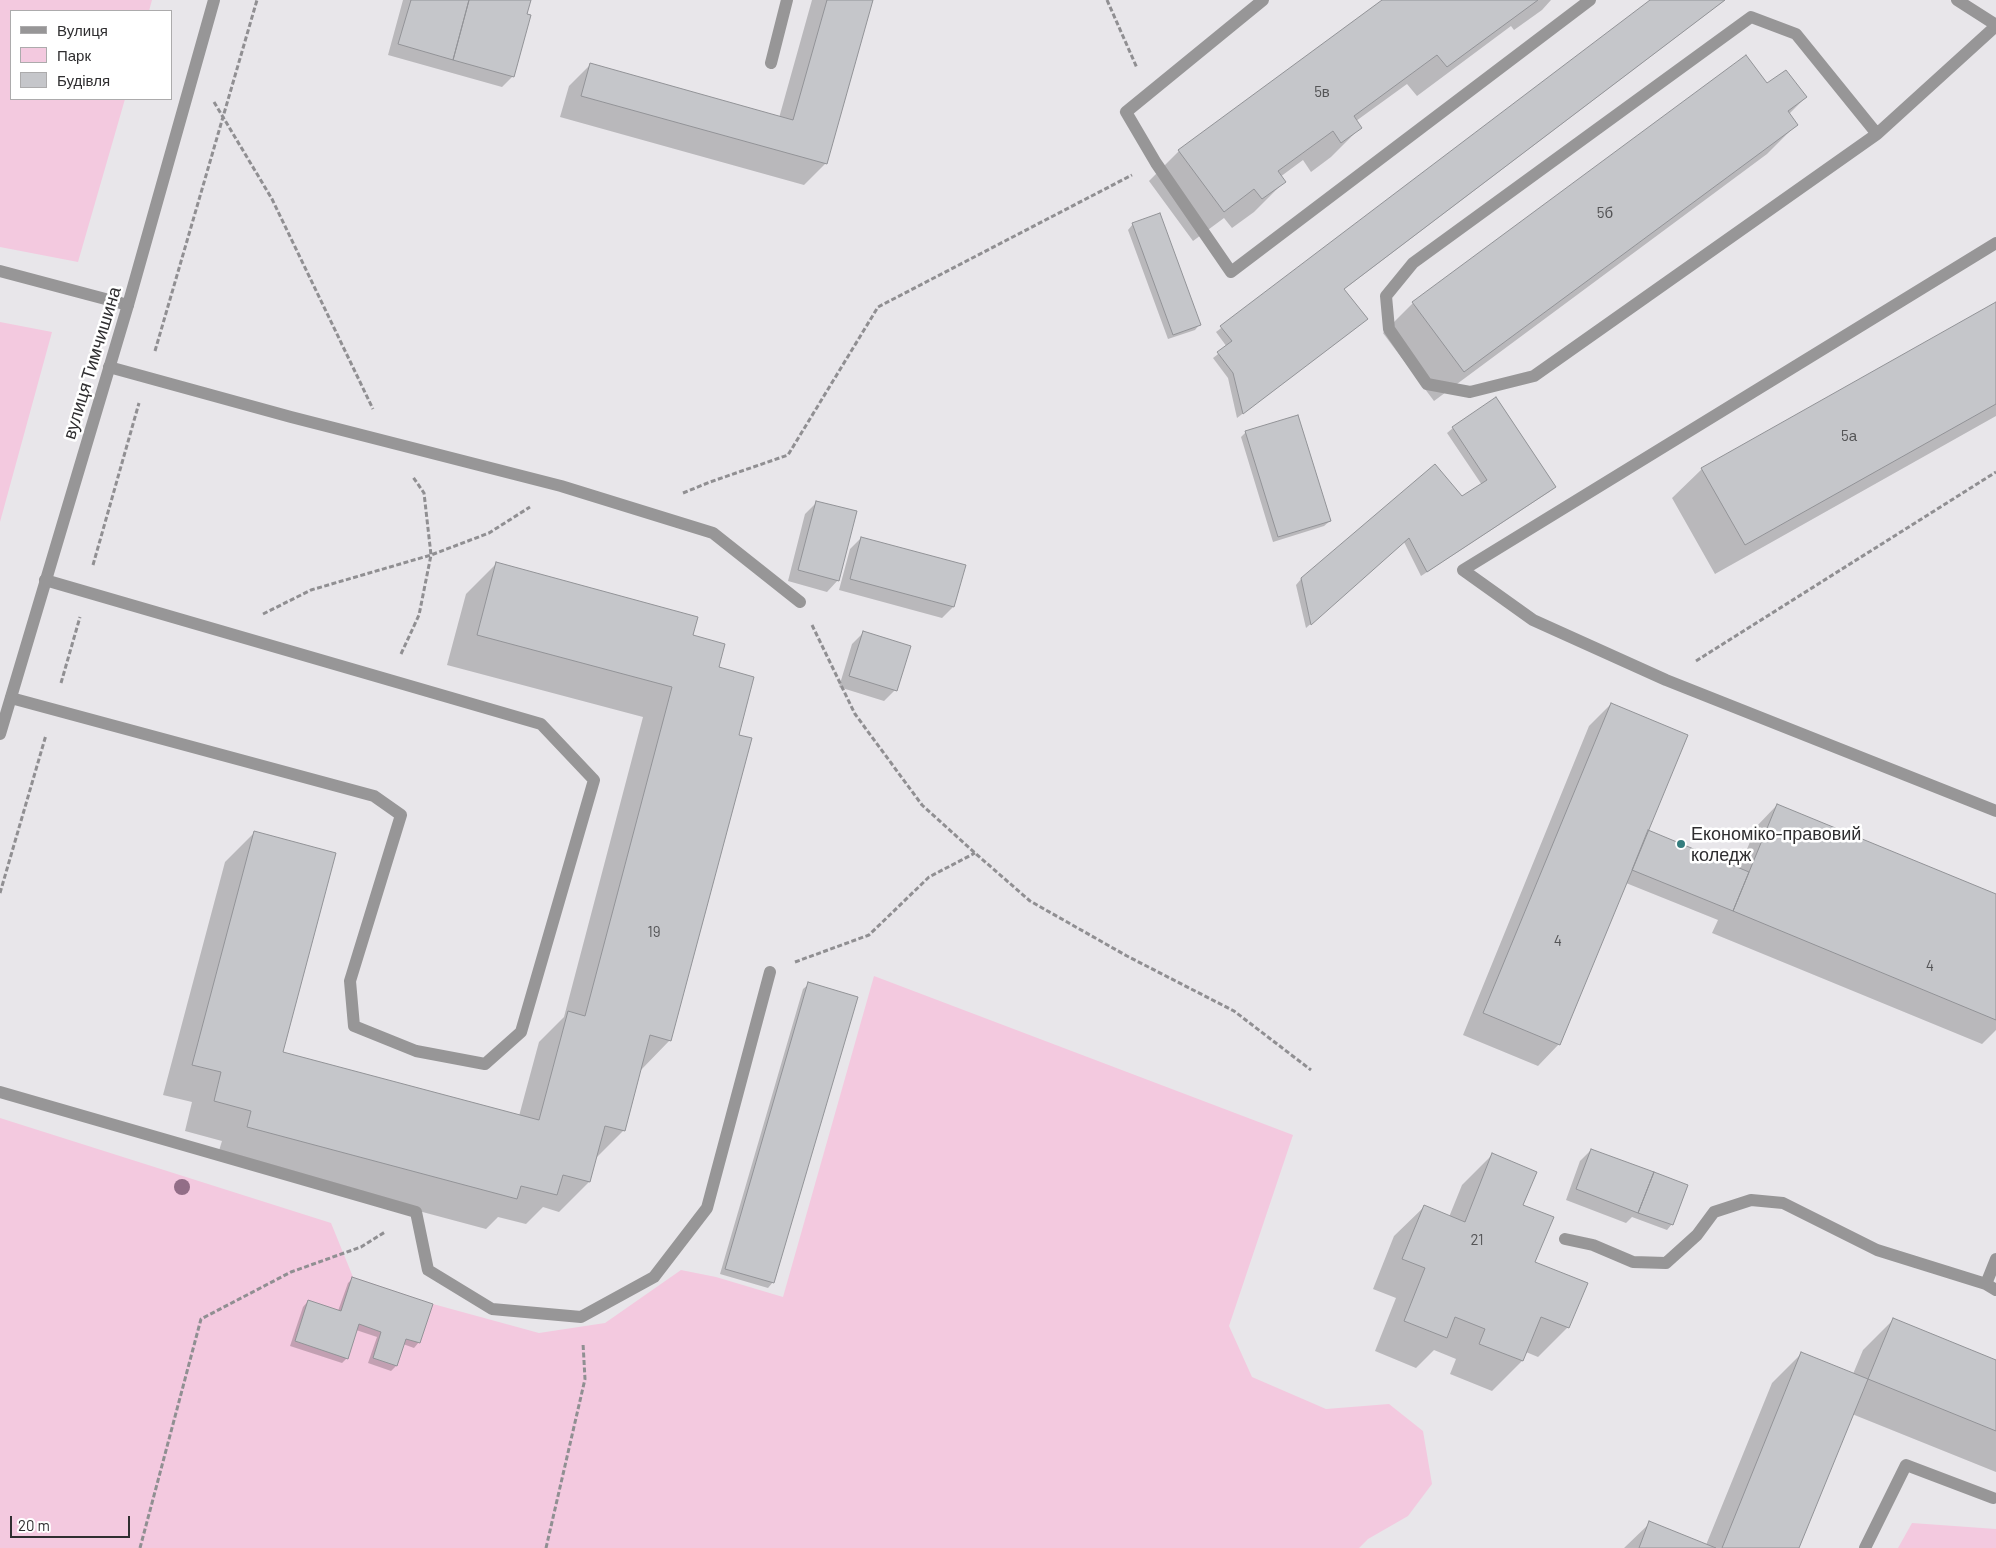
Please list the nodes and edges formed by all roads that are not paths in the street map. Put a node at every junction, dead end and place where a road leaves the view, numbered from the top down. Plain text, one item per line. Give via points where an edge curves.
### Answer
1 (214, 0) edge
2 (787, 0) edge
3 (1263, 0) edge
4 (1590, 0) edge
5 (1957, 0) edge
6 (1996, 26) edge
7 (771, 63) dead end
8 (1877, 134) junction
9 (1996, 243) edge
10 (0, 271) edge
11 (128, 305) junction
12 (109, 367) junction
13 (45, 580) junction
14 (800, 602) road end
15 (11, 698) junction
16 (0, 734) edge
17 (1996, 811) edge
18 (770, 972) road end
19 (0, 1092) edge
20 (1565, 1239) dead end
21 (1996, 1259) edge
22 (1991, 1287) edge
23 (1993, 1498) dead end
24 (1865, 1548) edge

1 - 11 street, вулиця Тимчишина
2 - 7 street
3 - 4 street via 1126,112 1156,163 1231,272
5 - 6 street
6 - 8 street
8 - 8 street via 1534,376 1470,392 1427,384 1389,329 1386,296 1413,263 1752,17 1796,34
9 - 17 street via 1463,570 1533,620 1666,680
10 - 11 street
11 - 12 street, вулиця Тимчишина
12 - 13 street, вулиця Тимчишина
12 - 14 street via 561,486 713,533
13 - 15 street, вулиця Тимчишина
13 - 15 street via 541,724 594,780 521,1032 485,1064 416,1051 354,1026 350,980 401,815 374,796
15 - 16 street, вулиця Тимчишина
18 - 19 street via 707,1208 654,1277 581,1317 492,1309 428,1270 416,1212
20 - 22 street via 1633,1262 1666,1263 1697,1236 1714,1212 1751,1200 1783,1203 1877,1250
21 - 22 street
23 - 24 street via 1906,1465

